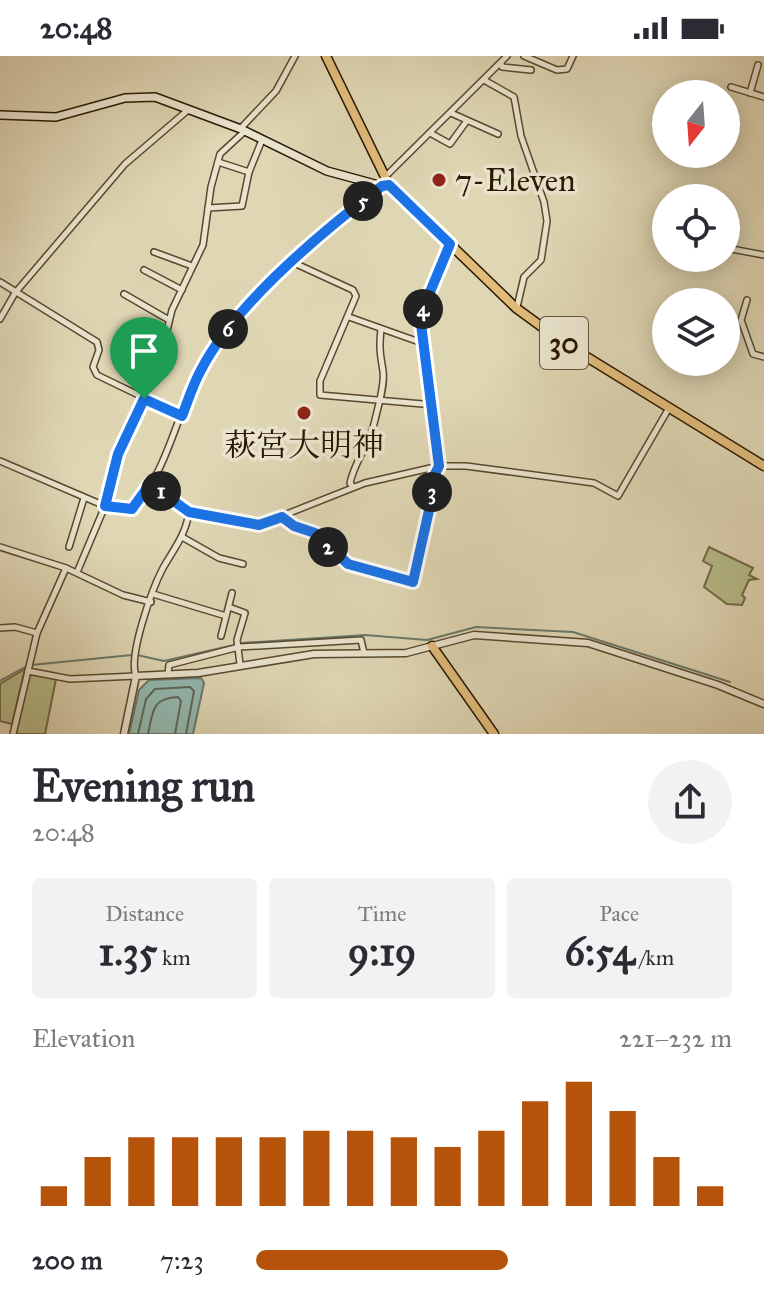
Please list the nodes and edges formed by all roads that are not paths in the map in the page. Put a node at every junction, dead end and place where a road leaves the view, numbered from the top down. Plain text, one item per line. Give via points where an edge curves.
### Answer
1 (295, 56) edge
2 (326, 56) edge
3 (507, 56) edge
4 (524, 56) edge
5 (573, 56) edge
6 (501, 62) junction
7 (758, 65) dead end
8 (531, 70) dead end
9 (484, 80) junction
10 (740, 90) edge
11 (750, 93) junction
12 (764, 97) edge
13 (189, 109) junction
14 (451, 113) junction
15 (0, 115) edge
16 (466, 122) junction
17 (243, 130) junction
18 (432, 134) junction
19 (498, 134) dead end
20 (262, 140) junction
21 (218, 162) junction
22 (249, 172) junction
23 (386, 182) junction
24 (208, 208) junction
25 (450, 244) junction
26 (740, 251) edge
27 (154, 252) dead end
28 (764, 255) edge
29 (292, 262) junction
30 (192, 266) junction
31 (144, 270) dead end
32 (0, 282) edge
33 (182, 290) junction
34 (15, 293) junction
35 (124, 294) dead end
36 (747, 300) dead end
37 (516, 308) junction
38 (349, 317) junction
39 (0, 319) edge
40 (169, 320) junction
41 (381, 329) junction
42 (425, 344) junction
43 (764, 357) edge
44 (144, 399) junction
45 (378, 401) junction
46 (434, 405) junction
47 (669, 407) junction
48 (182, 416) junction
49 (0, 461) edge
50 (439, 466) junction
51 (764, 466) edge
52 (150, 484) junction
53 (353, 487) junction
54 (84, 498) junction
55 (105, 506) junction
56 (189, 512) junction
57 (282, 517) junction
58 (182, 537) junction
59 (0, 547) edge
60 (69, 547) dead end
61 (243, 564) dead end
62 (66, 568) junction
63 (78, 570) junction
64 (232, 593) dead end
65 (153, 594) junction
66 (151, 602) junction
67 (229, 607) junction
68 (226, 616) junction
69 (0, 628) edge
70 (37, 633) junction
71 (221, 636) dead end
72 (432, 646) junction
73 (239, 647) junction
74 (364, 653) junction
75 (240, 664) junction
76 (28, 671) junction
77 (168, 674) junction
78 (136, 676) junction
79 (764, 704) edge
80 (13, 734) edge
81 (124, 734) edge
82 (494, 734) edge

1 - 17 street via 276,91
2 - 23 main road, 30
3 - 6 street
4 - 5 street via 557,70 567,69
6 - 8 street via 502,67
6 - 9 street
7 - 11 street
9 - 14 street
9 - 37 street via 514,97 546,212 541,260 524,277
10 - 11 street
11 - 12 street
13 - 15 main road via 138,95 56,117
13 - 17 main road
13 - 34 street via 125,164
14 - 16 street
14 - 18 street
16 - 18 street via 450,144
16 - 19 street
17 - 20 main road
17 - 21 street
18 - 23 street
20 - 22 street
20 - 23 main road via 327,171
21 - 22 street
21 - 24 street
22 - 24 street via 242,206
23 - 25 main road, 30
23 - 29 street via 316,236
24 - 30 street via 203,245
25 - 37 main road, 30
25 - 42 street via 420,316
26 - 28 street
27 - 30 street
29 - 38 street via 353,290
29 - 48 street via 223,334 200,370
30 - 33 street
31 - 33 street
32 - 34 street
33 - 40 street
34 - 39 street
34 - 44 street via 97,342 97,375
35 - 40 street
36 - 43 street via 741,320 753,354
37 - 47 main road, 30
38 - 41 street
38 - 45 street via 320,381 320,395
40 - 44 street
41 - 42 street
41 - 45 street
42 - 46 street
44 - 48 street
44 - 55 street via 118,454
45 - 46 street
45 - 53 street via 368,443 355,460
46 - 50 street
47 - 50 street via 618,496 594,483
47 - 51 main road, 30
48 - 52 street
49 - 54 street
50 - 53 street
50 - 57 street via 413,582 348,564 315,533
52 - 55 street via 132,509
52 - 56 street
53 - 57 street
54 - 55 street
54 - 60 street
55 - 63 street
56 - 57 street via 259,525
56 - 58 street
58 - 61 street via 219,558
58 - 65 street
59 - 62 street
62 - 63 street
62 - 70 street
63 - 66 street via 123,595
64 - 67 street
65 - 66 street
65 - 68 street
66 - 78 street via 135,653
67 - 68 street
67 - 73 street via 245,613
68 - 71 street
69 - 70 street
70 - 76 street
72 - 74 street via 406,653
72 - 79 street via 474,635 588,643
72 - 82 main road
73 - 74 street via 361,640
73 - 75 street
73 - 77 street via 169,665
74 - 75 street
75 - 77 street
76 - 78 street via 70,679
76 - 80 street
77 - 78 street
78 - 81 street

